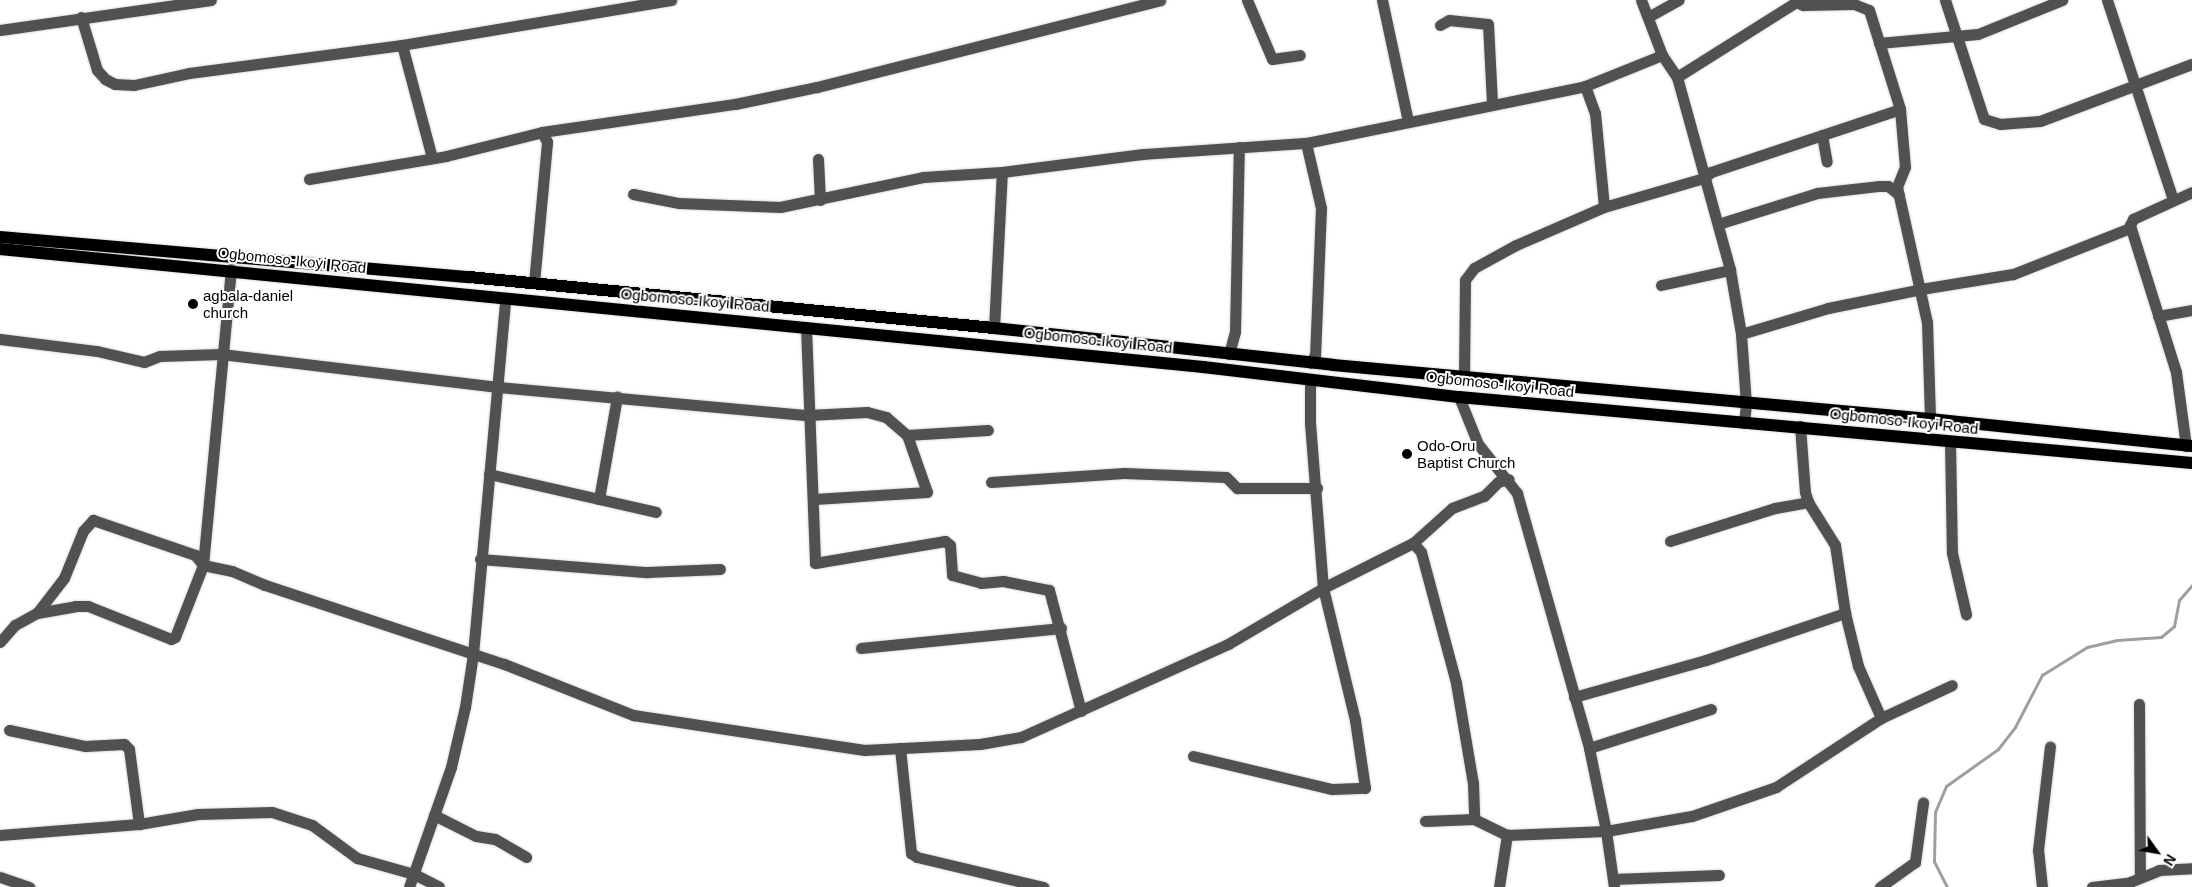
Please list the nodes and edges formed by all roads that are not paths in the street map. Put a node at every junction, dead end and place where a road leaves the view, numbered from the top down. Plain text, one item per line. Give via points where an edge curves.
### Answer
1 (211, 0) edge
2 (671, 0) edge
3 (1159, 0) edge
4 (1247, 0) edge
5 (1382, 0) edge
6 (1642, 0) edge
7 (1679, 0) edge
8 (1946, 0) edge
9 (2062, 0) edge
10 (2107, 0) edge
11 (81, 17) junction
12 (1648, 17) junction
13 (1440, 25) dead end
14 (0, 30) edge
15 (1960, 37) junction
16 (402, 44) junction
17 (1880, 44) junction
18 (1300, 55) dead end
19 (1662, 55) junction
20 (2192, 64) edge
21 (1677, 77) junction
22 (2137, 85) junction
23 (1585, 86) junction
24 (1492, 104) junction
25 (1900, 109) junction
26 (1408, 122) junction
27 (542, 132) junction
28 (1822, 135) junction
29 (1306, 143) junction
30 (1238, 147) junction
31 (432, 158) junction
32 (818, 159) dead end
33 (1827, 162) dead end
34 (1002, 172) junction
35 (1704, 178) junction
36 (309, 179) dead end
37 (2192, 192) edge
38 (634, 194) dead end
39 (1899, 195) junction
40 (2173, 199) junction
41 (820, 200) junction
42 (1604, 207) junction
43 (1718, 224) junction
44 (2130, 228) junction
45 (0, 237) edge
46 (0, 249) edge
47 (361, 268) junction
48 (231, 269) junction
49 (1730, 270) junction
50 (359, 283) junction
51 (534, 283) junction
52 (1661, 285) dead end
53 (1921, 289) junction
54 (505, 299) junction
55 (2192, 310) edge
56 (2158, 316) junction
57 (806, 327) junction
58 (994, 328) junction
59 (1741, 334) junction
60 (0, 339) edge
61 (222, 354) junction
62 (1229, 354) junction
63 (1310, 363) junction
64 (1464, 377) junction
65 (1310, 380) junction
66 (498, 387) junction
67 (617, 397) junction
68 (1459, 397) junction
69 (1746, 404) junction
70 (808, 415) junction
71 (1930, 419) junction
72 (1744, 423) junction
73 (1800, 426) junction
74 (988, 430) dead end
75 (907, 435) junction
76 (1950, 442) junction
77 (2189, 446) edge
78 (2192, 463) edge
79 (489, 474) junction
80 (1508, 479) junction
81 (990, 482) dead end
82 (1317, 488) junction
83 (599, 499) junction
84 (814, 499) junction
85 (1808, 502) junction
86 (656, 512) dead end
87 (1670, 541) dead end
88 (1413, 543) junction
89 (480, 559) junction
90 (203, 565) junction
91 (720, 569) dead end
92 (1323, 588) junction
93 (37, 613) junction
94 (1845, 613) junction
95 (1966, 614) dead end
96 (1061, 628) junction
97 (0, 642) edge
98 (861, 648) dead end
99 (473, 654) junction
100 (1952, 685) dead end
101 (1574, 697) junction
102 (2139, 704) dead end
103 (1711, 709) dead end
104 (1081, 711) junction
105 (1881, 718) junction
106 (9, 730) dead end
107 (2050, 747) dead end
108 (900, 748) junction
109 (1588, 748) junction
110 (1193, 756) dead end
111 (1923, 803) dead end
112 (434, 815) junction
113 (1474, 819) junction
114 (1425, 821) dead end
115 (139, 824) junction
116 (1606, 831) junction
117 (0, 835) edge
118 (1507, 835) junction
119 (526, 858) dead end
120 (2192, 868) edge
121 (414, 874) junction
122 (1719, 875) dead end
123 (0, 877) edge
124 (2140, 877) junction
125 (1613, 883) edge
126 (28, 887) edge
127 (409, 887) edge
128 (439, 887) edge
129 (1043, 887) edge
130 (1499, 887) edge
131 (1880, 887) edge
132 (2042, 887) edge
133 (2092, 887) edge

1 - 11 street
2 - 16 street
3 - 27 street via 808,89 652,118
4 - 18 street via 1272,59
5 - 26 street
6 - 12 street
7 - 12 street
8 - 15 street
9 - 15 street via 1978,34
10 - 22 street
11 - 14 street
11 - 16 street via 98,70 114,84 134,85 189,73
12 - 19 street
13 - 24 street via 1449,20 1488,24
15 - 17 street
15 - 22 street via 1984,119 2000,124 2040,121
16 - 31 street
17 - 21 street via 1869,10 1863,6 1803,5 1796,2
17 - 25 street
19 - 21 street
19 - 23 street
20 - 22 street
21 - 35 street
22 - 40 street
23 - 24 street
23 - 42 street via 1595,113
24 - 26 street
25 - 28 street
25 - 39 street via 1905,167 1897,187
26 - 29 street
27 - 31 street
27 - 51 street via 547,142
28 - 33 street
28 - 35 street via 1711,172
29 - 30 street
29 - 63 street via 1321,208 1315,355
30 - 34 street via 1143,154
30 - 62 street via 1235,332
31 - 36 street
32 - 41 street
34 - 41 street via 923,177
34 - 58 street
35 - 42 street
35 - 43 street
37 - 40 street
38 - 41 street via 679,203 771,206
39 - 43 street via 1888,186 1817,193
39 - 53 street
40 - 44 street via 2133,219
42 - 64 street via 1516,245 1468,274
43 - 49 street
44 - 53 street via 2013,274
44 - 56 street
45 - 47 main road, Ogbomoso-Ikoyi Road
46 - 48 main road, Ogbomoso-Ikoyi Road
47 - 50 main road
47 - 51 main road, Ogbomoso-Ikoyi Road
48 - 50 main road, Ogbomoso-Ikoyi Road
48 - 61 street
49 - 52 street
49 - 59 street
50 - 54 main road, Ogbomoso-Ikoyi Road
51 - 58 main road, Ogbomoso-Ikoyi Road
53 - 59 street via 1828,308
53 - 71 street via 1927,322
54 - 57 main road, Ogbomoso-Ikoyi Road
54 - 66 street
55 - 56 street
56 - 77 street via 2176,372
57 - 65 main road, Ogbomoso-Ikoyi Road
57 - 70 street
58 - 62 main road, Ogbomoso-Ikoyi Road
59 - 69 street
60 - 61 street via 97,351 144,362 160,356
61 - 66 street
61 - 90 street
62 - 63 main road, Ogbomoso-Ikoyi Road
63 - 64 main road, Ogbomoso-Ikoyi Road
64 - 69 main road, Ogbomoso-Ikoyi Road
65 - 68 main road, Ogbomoso-Ikoyi Road
65 - 82 street via 1310,423
66 - 67 street
66 - 79 street
67 - 70 street
67 - 83 street
68 - 72 main road, Ogbomoso-Ikoyi Road
68 - 80 street via 1478,444 1489,462
69 - 71 main road, Ogbomoso-Ikoyi Road
69 - 72 street
70 - 75 street via 867,412 886,418
70 - 84 street
71 - 77 main road, Ogbomoso-Ikoyi Road
72 - 73 main road, Ogbomoso-Ikoyi Road
73 - 76 main road, Ogbomoso-Ikoyi Road
73 - 85 street
74 - 75 street
75 - 84 street via 927,492
76 - 78 main road, Ogbomoso-Ikoyi Road
76 - 95 street via 1952,553
79 - 83 street
79 - 89 street
80 - 88 street via 1498,482 1484,496 1452,508
80 - 101 street via 1517,493
81 - 82 street via 1124,473 1226,477 1238,488
82 - 92 street
83 - 86 street
84 - 96 street via 815,564 945,541 950,545 952,575 981,583 1003,581 1049,590
85 - 87 street via 1775,508
85 - 94 street via 1835,545
88 - 92 street
88 - 113 street via 1421,552 1456,683 1473,783
89 - 91 street via 646,572
89 - 99 street
90 - 93 street via 175,637 171,639 88,606
90 - 93 street via 196,555 92,520 83,531 64,578
90 - 99 street via 232,571 265,586
92 - 104 street via 1228,644
92 - 110 street via 1349,692 1365,788 1332,789
93 - 97 street via 15,625
94 - 101 street via 1706,660
94 - 105 street via 1858,666
96 - 98 street
96 - 104 street
99 - 108 street via 633,714 864,750
99 - 112 street via 453,759
100 - 105 street
101 - 109 street
102 - 124 street
103 - 109 street
104 - 108 street via 1021,737 980,744
105 - 116 street via 1776,787 1692,816
106 - 115 street via 85,746 124,744 129,749
107 - 132 street via 2038,850
108 - 129 street via 911,853
109 - 116 street
111 - 131 street via 1915,862 1911,868
112 - 119 street via 476,836 495,839
112 - 121 street
113 - 114 street
113 - 118 street
115 - 117 street
115 - 121 street via 198,814 272,812 312,826 357,858
116 - 118 street
116 - 125 street
118 - 130 street
120 - 124 street via 2159,870
121 - 127 street
121 - 128 street
122 - 125 street
123 - 126 street
124 - 133 street via 2130,882

